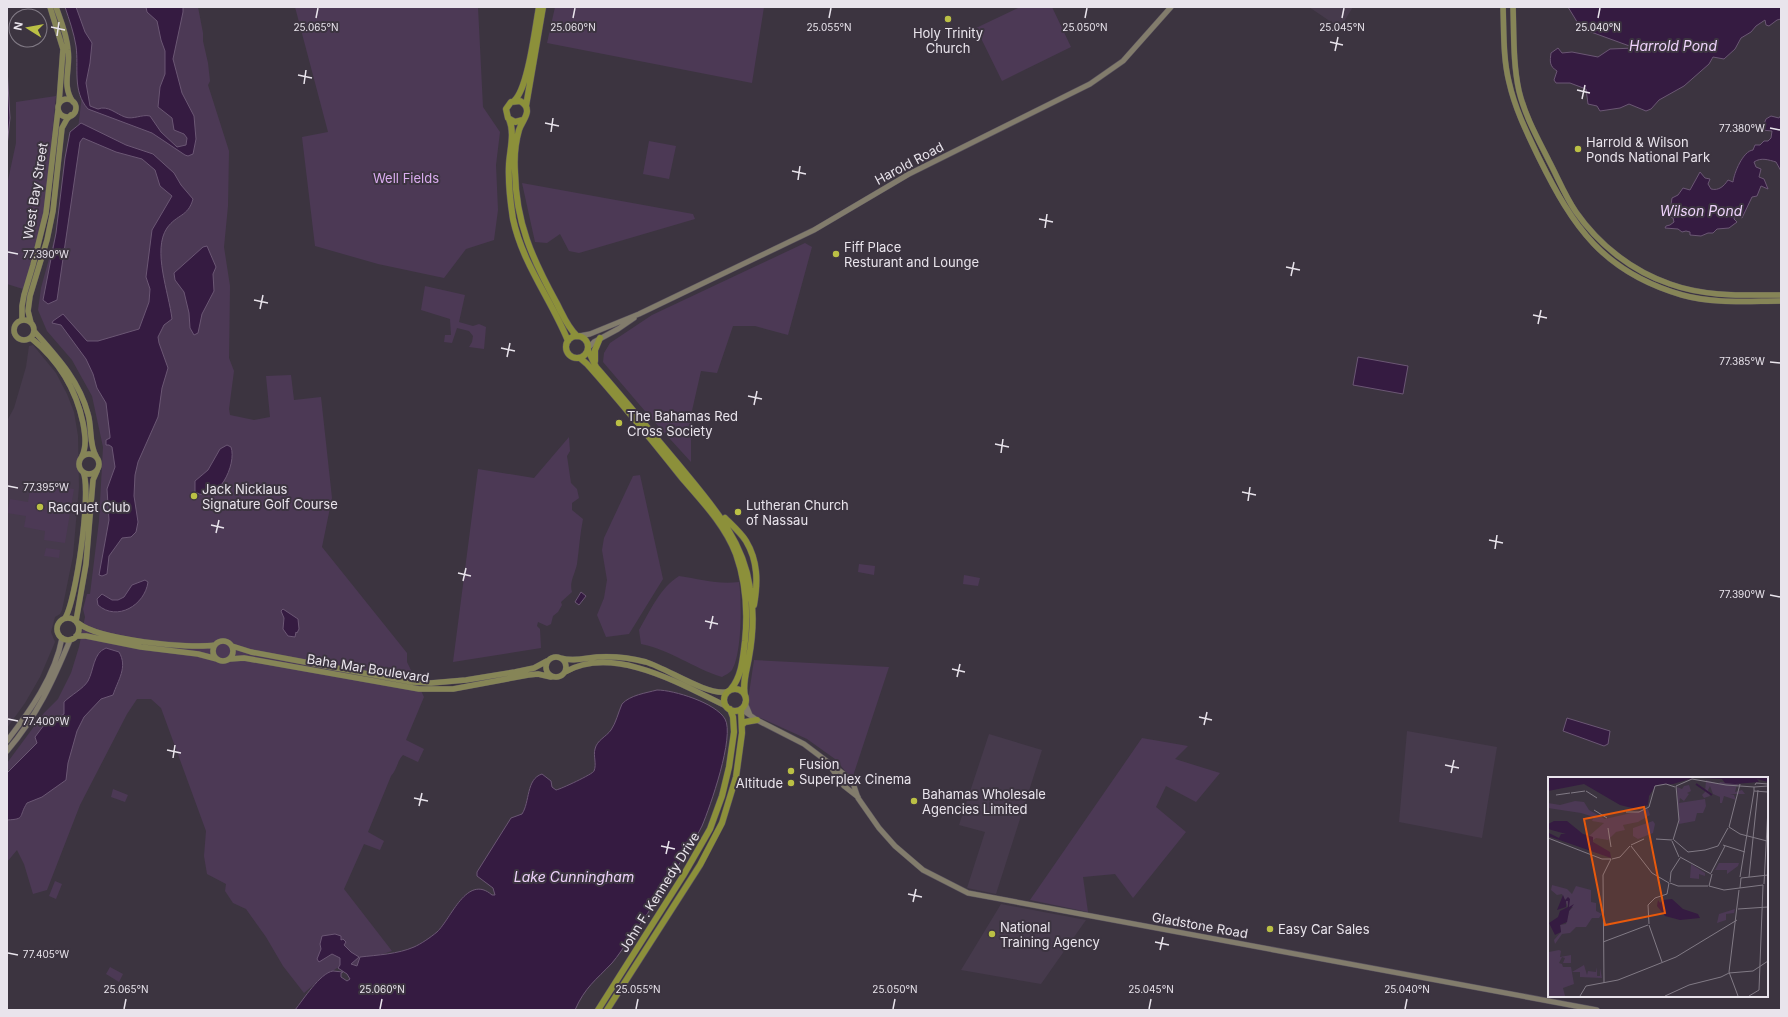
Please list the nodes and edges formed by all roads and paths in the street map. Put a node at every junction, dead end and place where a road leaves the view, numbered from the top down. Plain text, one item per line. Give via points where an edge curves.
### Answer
1 (50, 7) edge
2 (56, 7) edge
3 (539, 7) edge
4 (543, 7) edge
5 (1171, 7) edge
6 (1503, 7) edge
7 (1513, 7) edge
8 (514, 101) junction
9 (73, 102) junction
10 (59, 103) junction
11 (526, 106) junction
12 (58, 110) junction
13 (71, 116) junction
14 (509, 119) junction
15 (523, 120) junction
16 (1781, 295) edge
17 (1781, 301) edge
18 (639, 314) junction
19 (22, 320) junction
20 (31, 323) junction
21 (34, 331) junction
22 (578, 336) junction
23 (31, 338) junction
24 (600, 338) junction
25 (568, 341) junction
26 (588, 349) junction
27 (580, 358) junction
28 (596, 367) junction
29 (82, 456) junction
30 (96, 456) junction
31 (97, 471) junction
32 (83, 472) junction
33 (718, 512) junction
34 (65, 618) junction
35 (752, 619) junction
36 (77, 622) junction
37 (76, 636) junction
38 (62, 638) junction
39 (70, 640) junction
40 (215, 645) junction
41 (232, 646) junction
42 (561, 658) junction
43 (217, 659) junction
44 (230, 659) junction
45 (547, 661) junction
46 (565, 672) junction
47 (551, 677) junction
48 (729, 691) junction
49 (744, 696) junction
50 (745, 703) junction
51 (728, 708) junction
52 (741, 710) junction
53 (751, 716) junction
54 (757, 720) junction
55 (742, 725) junction
56 (7, 741) edge
57 (7, 750) edge
58 (829, 765) junction
59 (845, 775) junction
60 (838, 778) junction
61 (853, 783) junction
62 (848, 789) junction
63 (858, 798) junction
64 (598, 1010) edge
65 (607, 1010) edge
66 (1596, 1010) edge

1 - 10 main road via 63,50
2 - 9 main road via 69,51 67,88
3 - 8 highway, John F. Kennedy Drive via 524,81 519,96
4 - 11 highway
5 - 18 main road, Harold Road via 1123,61 1090,84 909,174 814,230
6 - 17 main road via 1507,74 1518,114 1562,204 1594,244 1631,273 1682,295 1720,301
7 - 16 main road via 1517,75 1526,113 1572,205 1595,236 1635,268 1678,287 1725,295
8 - 11 highway via 520,101
8 - 14 highway, John F. Kennedy Drive via 506,109
9 - 10 main road via 66,99
9 - 13 main road via 75,108
10 - 12 main road
11 - 15 highway via 527,114
12 - 13 main road via 62,115
12 - 19 main road, West Bay Street via 46,213 24,295
13 - 20 main road, West Bay Street via 62,128 53,211 30,296 28,311
14 - 15 highway via 515,122
14 - 25 highway, John F. Kennedy Drive via 512,130 509,187 520,243
15 - 22 highway via 515,147 515,191 518,212 541,274 569,326
18 - 22 main road, Harold Road via 590,334
18 - 24 main road, Harold Road
19 - 20 main road
19 - 23 main road via 15,327 15,335 23,340
20 - 21 main road
21 - 23 main road
21 - 30 main road via 60,359 76,384 88,414
22 - 25 highway
22 - 26 highway via 586,340
23 - 29 main road via 58,366 75,396 85,436
24 - 26 main road, Harold Road
24 - 28 highway via 595,350
25 - 27 highway, John F. Kennedy Drive via 568,353
26 - 27 highway
26 - 28 highway
27 - 48 highway, John F. Kennedy Drive via 665,456 731,542 742,575 746,613 741,668 737,681
28 - 33 highway
29 - 30 main road
29 - 32 main road via 79,464
30 - 31 main road via 100,463
31 - 32 main road via 89,475
31 - 36 main road via 93,480 86,564
32 - 34 main road via 86,483 84,525 73,596
33 - 35 highway via 745,563 751,589
33 - 35 highway via 746,540 755,560 757,578
34 - 36 main road
34 - 38 main road via 57,627
35 - 49 highway
36 - 37 main road via 79,630
36 - 40 main road via 99,632 146,642 186,646
37 - 39 main road
37 - 43 main road
38 - 39 main road
38 - 56 main road via 58,654 44,684
39 - 57 main road via 38,709
40 - 41 main road via 224,641
40 - 43 main road via 213,651
41 - 44 main road via 233,653
41 - 45 main road, Baha Mar Boulevard via 251,652 426,683 453,682 509,673 534,668
42 - 45 main road via 554,657
42 - 46 main road via 566,664
42 - 48 main road via 572,660 608,657 636,660 657,666 712,691
43 - 44 main road
44 - 47 main road, Baha Mar Boulevard via 244,658 419,689 453,689 538,674
45 - 47 main road via 545,670
46 - 47 main road via 559,677
46 - 51 main road via 575,667 594,664 631,666 661,675
48 - 49 highway via 739,690
48 - 51 highway, John F. Kennedy Drive via 724,699
49 - 50 highway
50 - 52 highway
50 - 53 main road
51 - 52 highway
51 - 64 highway, John F. Kennedy Drive via 734,717 729,767 710,829
52 - 53 main road, Gladstone Road
52 - 55 highway, John F. Kennedy Drive
53 - 54 main road, Gladstone Road
54 - 55 highway
54 - 58 main road, Gladstone Road via 804,744
55 - 65 highway, John F. Kennedy Drive via 736,777 712,845
58 - 59 main road, Gladstone Road
58 - 60 main road, Gladstone Road
59 - 60 main road
59 - 61 main road, Gladstone Road
60 - 62 main road, Gladstone Road
61 - 62 main road
61 - 63 main road, Gladstone Road
62 - 63 main road, Gladstone Road
63 - 66 main road, Gladstone Road via 879,828 907,858 923,870 968,893

